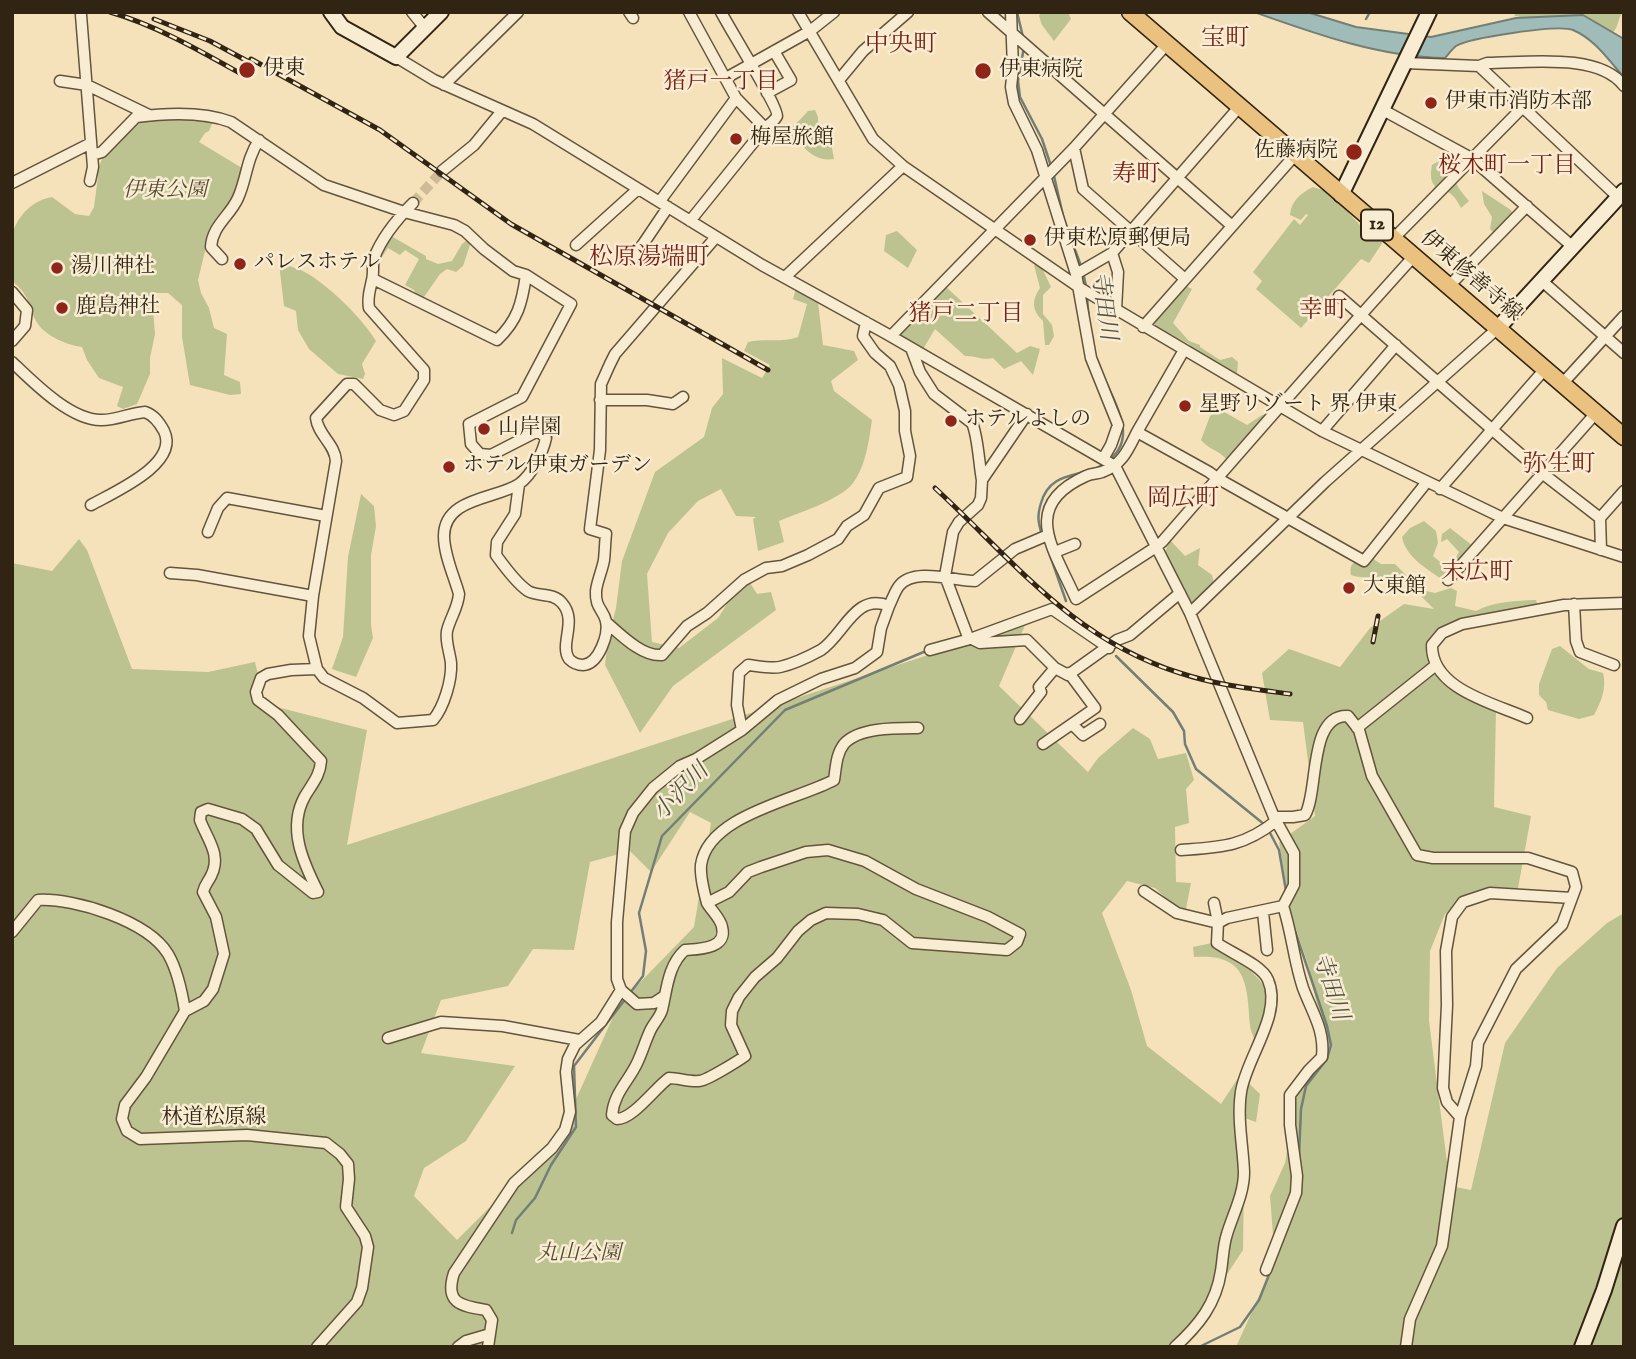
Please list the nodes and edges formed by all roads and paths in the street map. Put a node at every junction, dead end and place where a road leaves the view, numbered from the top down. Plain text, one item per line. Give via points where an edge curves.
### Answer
1 (331, 12) edge
2 (412, 12) edge
3 (441, 12) edge
4 (518, 12) edge
5 (689, 12) edge
6 (720, 12) edge
7 (798, 12) edge
8 (834, 12) edge
9 (908, 12) edge
10 (988, 12) edge
11 (1011, 12) edge
12 (1130, 12) edge
13 (1429, 12) edge
14 (81, 15) dead end
15 (425, 28) junction
16 (810, 31) junction
17 (1016, 38) junction
18 (1167, 44) junction
19 (774, 51) junction
20 (396, 57) junction
21 (1406, 61) junction
22 (751, 64) junction
23 (1479, 66) junction
24 (726, 79) junction
25 (839, 80) junction
26 (60, 81) dead end
27 (87, 85) junction
28 (444, 85) junction
29 (1624, 86) edge
30 (767, 93) junction
31 (736, 98) junction
32 (1240, 106) junction
33 (1522, 108) junction
34 (1383, 110) junction
35 (502, 111) junction
36 (149, 115) junction
37 (1104, 115) junction
38 (765, 128) junction
39 (259, 140) junction
40 (91, 143) junction
41 (1074, 148) junction
42 (92, 155) junction
43 (1295, 155) junction
44 (1471, 158) junction
45 (903, 166) junction
46 (442, 172) tunnel mouth
47 (1047, 176) junction
48 (1177, 178) junction
49 (90, 181) dead end
50 (12, 183) edge
51 (638, 189) junction
52 (1341, 195) junction
53 (1622, 197) edge
54 (413, 203) tunnel mouth
55 (664, 204) junction
56 (1527, 206) junction
57 (404, 212) junction
58 (690, 221) junction
59 (1231, 225) junction
60 (994, 228) junction
61 (1132, 231) junction
62 (716, 237) junction
63 (1393, 239) junction
64 (576, 245) dead end
65 (1573, 247) junction
66 (1112, 253) junction
67 (1414, 256) junction
68 (222, 259) dead end
69 (633, 259) dead end
70 (1077, 274) junction
71 (526, 275) junction
72 (785, 277) junction
73 (373, 279) junction
74 (1185, 279) junction
75 (1542, 281) junction
76 (1449, 286) junction
77 (1080, 288) junction
78 (12, 292) edge
79 (1339, 296) dead end
80 (1116, 310) junction
81 (1361, 315) junction
82 (1624, 316) edge
83 (866, 322) junction
84 (1143, 327) junction
85 (1498, 328) junction
86 (891, 336) junction
87 (1605, 336) junction
88 (12, 341) edge
89 (1396, 345) junction
90 (911, 348) junction
91 (1184, 351) junction
92 (1624, 353) edge
93 (12, 362) edge
94 (1545, 369) junction
95 (1438, 382) junction
96 (1562, 384) junction
97 (683, 397) dead end
98 (600, 400) junction
99 (1280, 407) junction
100 (1596, 413) junction
101 (1027, 415) junction
102 (1492, 430) junction
103 (1322, 431) junction
104 (1622, 431) edge
105 (1137, 432) junction
106 (1360, 451) junction
107 (1103, 458) junction
108 (1115, 466) junction
109 (1542, 473) junction
110 (1217, 478) junction
111 (982, 480) junction
112 (1426, 483) junction
113 (519, 484) junction
114 (1440, 489) junction
115 (1624, 491) edge
116 (91, 505) dead end
117 (326, 516) junction
118 (1288, 518) junction
119 (1503, 518) junction
120 (1600, 519) junction
121 (208, 531) dead end
122 (1045, 536) junction
123 (1075, 544) dead end
124 (1156, 547) junction
125 (1601, 550) junction
126 (1055, 552) junction
127 (1624, 557) edge
128 (170, 573) dead end
129 (945, 576) junction
130 (1448, 580) dead end
131 (1180, 593) junction
132 (313, 596) junction
133 (1624, 603) edge
134 (1574, 604) junction
135 (889, 606) junction
136 (1190, 613) junction
137 (606, 621) junction
138 (967, 635) junction
139 (1109, 648) junction
140 (930, 650) dead end
141 (1436, 665) junction
142 (1614, 665) dead end
143 (1055, 668) junction
144 (317, 669) junction
145 (1069, 674) junction
146 (1527, 718) dead end
147 (1020, 719) dead end
148 (1072, 724) junction
149 (1100, 724) dead end
150 (918, 728) dead end
151 (1357, 728) junction
152 (742, 730) junction
153 (1043, 744) dead end
154 (1275, 819) junction
155 (1181, 850) dead end
156 (1144, 891) dead end
157 (1572, 898) junction
158 (1214, 902) dead end
159 (707, 903) junction
160 (1284, 905) junction
161 (1263, 912) junction
162 (1218, 922) junction
163 (12, 932) edge
164 (1267, 950) dead end
165 (626, 993) junction
166 (663, 997) junction
167 (185, 1011) junction
168 (388, 1038) dead end
169 (579, 1040) junction
170 (1460, 1117) junction
171 (1624, 1226) edge
172 (1266, 1270) dead end
173 (491, 1334) junction
174 (317, 1347) edge
175 (458, 1347) edge
176 (488, 1347) edge
177 (1175, 1347) edge
178 (1406, 1347) edge
179 (1582, 1347) edge

1 - 20 street via 342,27
2 - 15 street
3 - 15 street
4 - 28 street
5 - 24 street
6 - 22 street
7 - 16 street
8 - 16 street
9 - 25 street via 863,51
10 - 17 street
11 - 17 street
12 - 18 main road, 伊東修善寺線 / 12
13 - 21 street
14 - 27 street
15 - 20 street
16 - 19 street
16 - 25 street
17 - 37 street
17 - 47 street via 1014,103
18 - 32 main road, 伊東修善寺線 / 12
18 - 37 street
19 - 22 street
19 - 30 street via 791,80
20 - 28 street
21 - 23 street
21 - 34 street
22 - 24 street
22 - 30 street
23 - 29 street via 1579,63 1612,74
23 - 33 street
24 - 31 street
25 - 45 street via 873,139
26 - 27 street
27 - 36 street
27 - 40 street
28 - 35 street
30 - 38 street via 777,112
31 - 38 street
31 - 55 street
32 - 43 main road, 伊東修善寺線 / 12
32 - 48 street
33 - 44 street
33 - 53 street
34 - 44 street
34 - 52 street
35 - 46 street via 474,145
35 - 51 street via 533,124
36 - 39 street via 223,118
36 - 42 street via 136,117 102,152
37 - 41 street
37 - 48 street
38 - 58 street
39 - 57 street via 324,185
39 - 68 street via 250,154 238,199 213,236 211,247
40 - 42 street
40 - 50 street
41 - 47 street
41 - 61 street via 1083,189
42 - 49 street
43 - 52 main road, 伊東修善寺線 / 12
43 - 59 street
44 - 56 street
44 - 63 street
45 - 60 street
45 - 72 street
47 - 60 street
47 - 70 street
48 - 59 street
48 - 61 street
51 - 55 street
51 - 64 street
52 - 63 main road, 伊東修善寺線 / 12
53 - 65 street
54 - 57 street
55 - 58 street
55 - 69 street
56 - 65 street
56 - 76 street
57 - 71 street via 454,225 513,271
57 - 73 street via 373,260
58 - 62 street
59 - 74 street
60 - 77 street
60 - 86 street
61 - 66 street
61 - 74 street
62 - 72 street
62 - 98 street via 615,354 601,384
63 - 67 main road, 伊東修善寺線 / 12
65 - 75 street
66 - 70 street
66 - 80 street via 1118,272
67 - 76 main road, 伊東修善寺線 / 12
67 - 81 street
70 - 77 street
71 - 73 street via 522,304 497,340
71 - 113 street via 571,304 522,397 469,424 471,444 480,454 491,455 538,431 547,438 543,454
72 - 83 street
73 - 117 street via 367,296 369,308 424,370 424,380 404,411 394,415 380,410 354,384 347,384 316,418 317,428 336,452
74 - 84 street
75 - 85 street
75 - 87 street
76 - 85 main road, 伊東修善寺線 / 12
77 - 80 street
77 - 107 street via 1091,358 1118,425
78 - 88 street via 27,310 25,326
79 - 81 street
80 - 84 street
81 - 89 street
81 - 99 street
82 - 87 street
83 - 86 street
83 - 137 street via 863,336 890,366 903,398 910,456 907,477 879,488 864,515 838,539 744,580 687,626 662,655 634,644
84 - 91 street
85 - 94 main road, 伊東修善寺線 / 12
85 - 95 street
86 - 90 street
87 - 92 street
87 - 96 street
89 - 95 street
89 - 103 street
90 - 101 street
90 - 111 street via 934,394 972,423
91 - 99 street
91 - 105 street
93 - 116 street via 46,395 91,419 145,412 161,425 167,439 164,456 147,472
94 - 96 main road, 伊東修善寺線 / 12
94 - 102 street
95 - 102 street
95 - 106 street
96 - 100 main road, 伊東修善寺線 / 12
97 - 98 street via 673,404
98 - 137 street via 600,450 590,529 606,534 596,591 597,608
99 - 103 street
99 - 110 street
100 - 104 main road, 伊東修善寺線 / 12
100 - 109 street
101 - 107 street
101 - 111 street
102 - 109 street
102 - 114 street
103 - 106 street
105 - 108 street
105 - 110 street
106 - 112 street
106 - 118 street
107 - 108 street
108 - 122 street via 1078,480 1049,503
108 - 124 street
109 - 119 street
109 - 120 street
110 - 118 street
110 - 124 street
111 - 129 street via 980,501 953,532
112 - 114 street
112 - 118 street via 1364,562
113 - 137 street via 515,514 497,542 496,555 529,592 550,595 563,604 570,621 566,652 574,663 591,663 598,654
113 - 144 street via 476,500 446,523 444,542 458,603 446,632 451,666 447,688 433,720 397,723 324,678
114 - 119 street
115 - 120 street
117 - 121 street via 227,498
117 - 132 street
118 - 136 street
119 - 125 street
119 - 130 street
120 - 125 street
122 - 126 street
122 - 129 street via 1015,549 975,581
123 - 126 street
124 - 126 street via 1076,598
124 - 131 street
125 - 127 street
128 - 132 street
129 - 135 street via 910,578 900,585
129 - 138 street
131 - 136 street
131 - 139 street
132 - 144 street via 309,636
133 - 134 street
134 - 141 street via 1462,624 1432,645
134 - 142 street via 1580,652
135 - 152 street via 877,652 855,668 778,701
135 - 152 street via 868,603 822,649 779,668 748,665 739,673 737,705
136 - 154 street
138 - 139 street via 1052,609
138 - 140 street
138 - 143 street via 980,643 1027,640
139 - 145 street
141 - 146 street via 1453,687
141 - 151 street
143 - 145 street
143 - 147 street
144 - 167 street via 268,674 261,678 256,692 258,700 321,761 296,824 297,842 318,892 313,893 278,865 256,829 242,819 208,809 201,813 216,859 203,891 216,917 224,954 213,989 204,1002
145 - 148 street via 1095,708
148 - 149 street via 1083,735
148 - 153 street
150 - 159 street via 871,730 845,742 837,757 834,780 747,815 722,832 707,848 701,866
151 - 154 street via 1348,716 1332,719 1315,752 1310,806 1305,814
151 - 157 street via 1371,776 1417,855 1528,859 1549,864 1572,872 1576,887
152 - 165 street via 680,766 653,788 625,831 617,979
154 - 155 street via 1238,844
154 - 160 street via 1294,853 1294,885
156 - 162 street via 1177,913
157 - 170 street via 1562,925 1516,969 1502,995 1478,1043
157 - 170 street via 1490,893 1463,902 1452,917 1446,951 1443,1088 1447,1102
158 - 162 street
159 - 166 street via 723,926 722,934 716,944 685,950 677,957
159 - 166 street via 729,892 748,872 806,852 828,850 865,861 916,889 1020,934 1007,950 912,943 883,919 826,913 798,931 739,997 731,1025 745,1055 704,1080 669,1078 631,1114 617,1119 612,1115 613,1105 662,1012
160 - 161 street
160 - 172 street via 1323,1047 1322,1057 1290,1095 1296,1193
161 - 162 street
161 - 164 street
162 - 177 street via 1217,943 1259,967 1272,994 1267,1026 1241,1090 1244,1175 1221,1275 1209,1311
163 - 167 street via 38,900 115,915 156,940 168,954
165 - 166 street via 642,1005
165 - 169 street
167 - 174 street, 林道松原線 via 125,1105 122,1119 127,1131 140,1139 247,1135 326,1143 340,1154 348,1164 346,1208 368,1247 357,1301
168 - 169 street via 442,1022 503,1026
169 - 173 street via 568,1059 570,1112 565,1129 552,1148 514,1183 450,1285 451,1295 461,1306 486,1310 492,1320
170 - 178 street via 1442,1246 1410,1319
171 - 179 street
173 - 175 street
173 - 176 street

